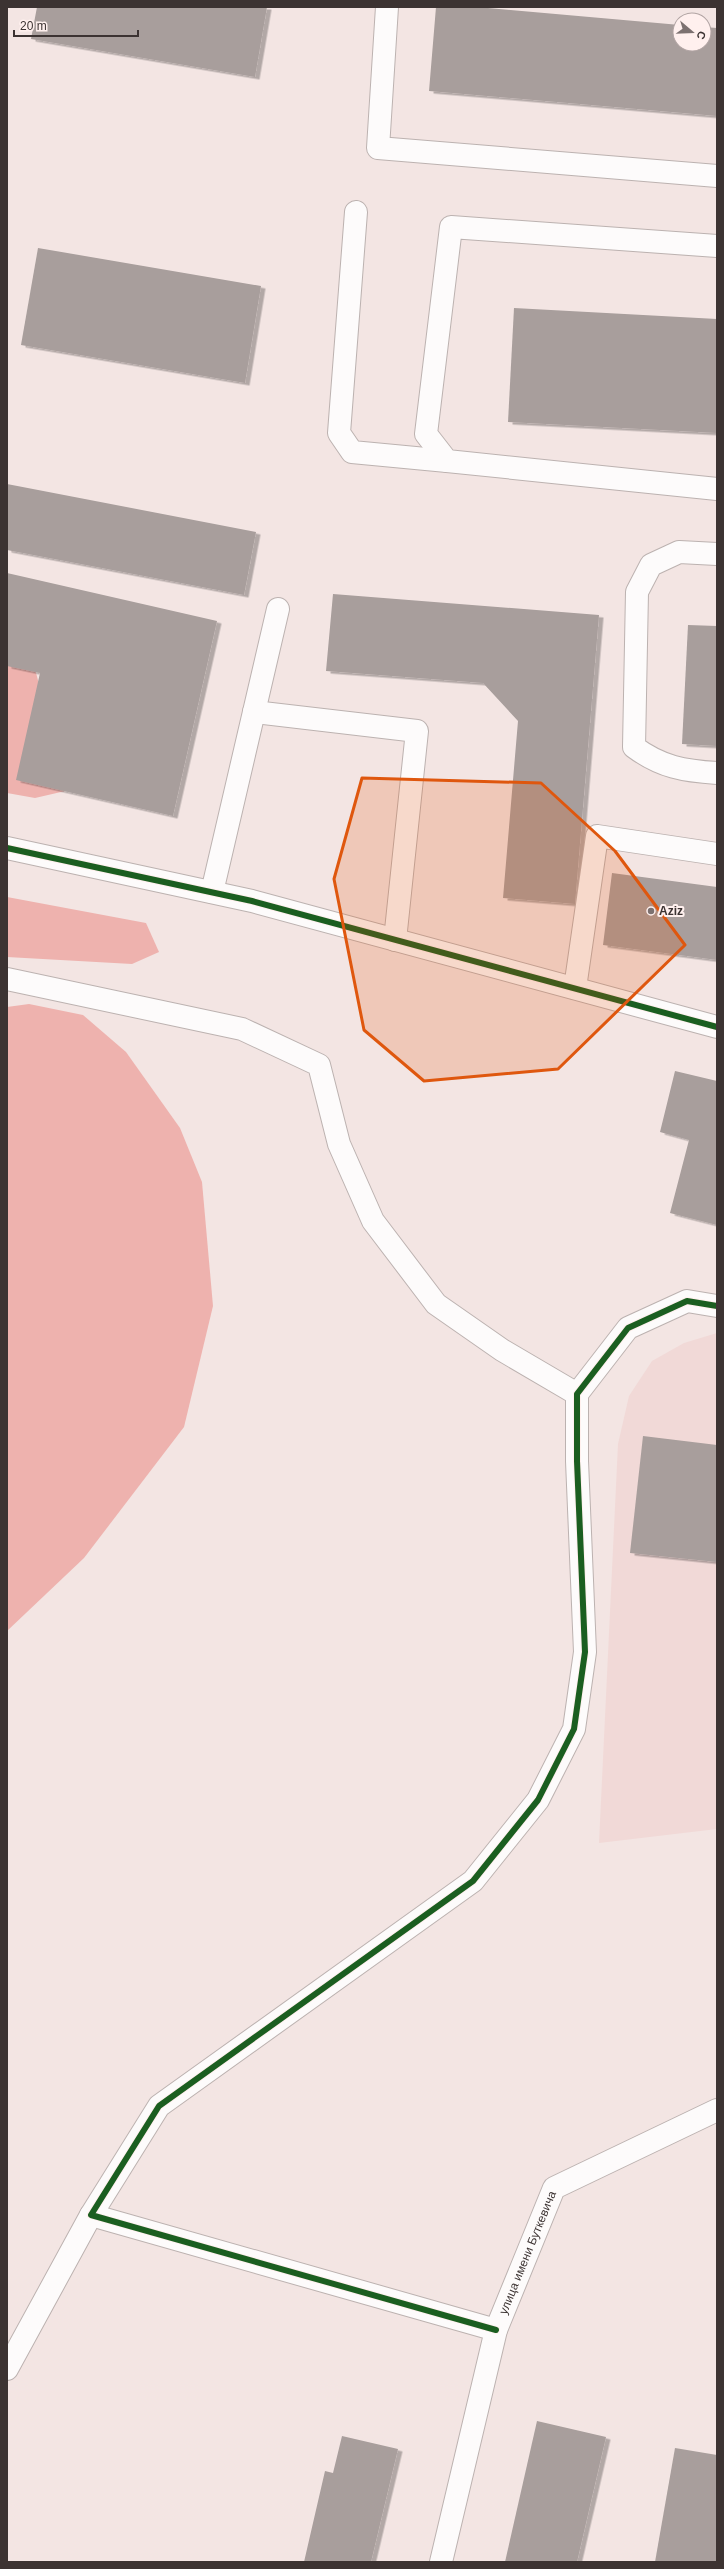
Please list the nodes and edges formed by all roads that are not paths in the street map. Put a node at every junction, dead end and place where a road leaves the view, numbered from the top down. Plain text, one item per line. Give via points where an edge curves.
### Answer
1 (387, 7) edge
2 (717, 176) edge
3 (356, 212) dead end
4 (717, 246) edge
5 (447, 461) junction
6 (717, 489) edge
7 (717, 553) edge
8 (278, 609) dead end
9 (254, 712) junction
10 (717, 773) edge
11 (7, 848) edge
12 (717, 854) edge
13 (212, 892) junction
14 (395, 940) junction
15 (7, 979) edge
16 (575, 988) junction
17 (717, 1027) edge
18 (717, 1306) edge
19 (577, 1394) junction
20 (717, 2110) edge
21 (91, 2215) junction
22 (496, 2330) junction
23 (7, 2369) edge
24 (441, 2562) edge

1 - 2 street via 378,148
3 - 5 street via 339,433 352,452
4 - 5 street via 451,227 426,434
5 - 6 street
7 - 10 street via 679,552 665,558 651,565 637,592 634,747 652,760 673,767 686,771
8 - 9 street
9 - 13 street
9 - 14 street via 417,731
11 - 13 street
12 - 16 street via 597,836
13 - 14 street
14 - 16 street
15 - 19 street via 242,1029 319,1065 339,1144 373,1221 436,1304 502,1350
16 - 17 street
18 - 19 street via 688,1301 628,1328
19 - 21 street via 584,1652 574,1729 538,1800 473,1881 159,2106
20 - 22 street, улица имени Буткевича via 554,2188
21 - 22 street
21 - 23 street
22 - 24 street, улица имени Буткевича

